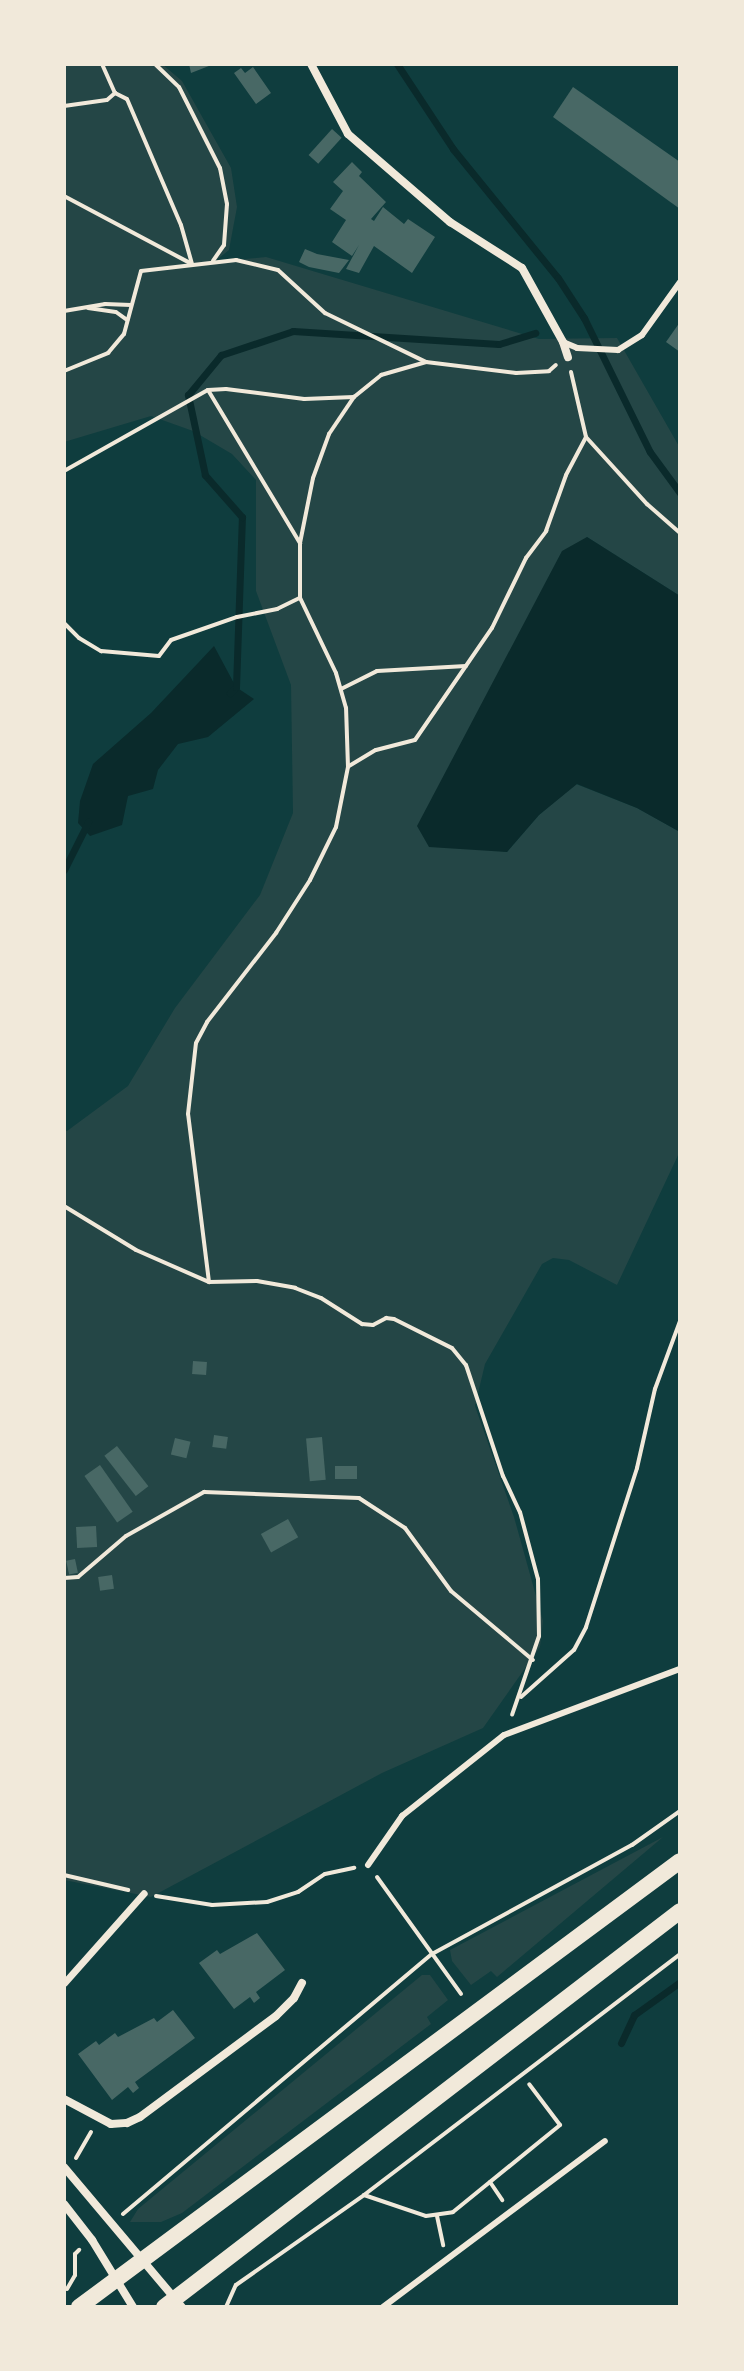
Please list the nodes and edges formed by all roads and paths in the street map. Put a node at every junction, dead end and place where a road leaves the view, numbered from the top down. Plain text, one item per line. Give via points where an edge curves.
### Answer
1 (102, 64) edge
2 (155, 64) edge
3 (311, 64) edge
4 (115, 93) junction
5 (64, 106) edge
6 (64, 196) edge
7 (212, 262) junction
8 (192, 264) junction
9 (680, 282) edge
10 (131, 305) junction
11 (85, 308) junction
12 (64, 311) edge
13 (127, 320) junction
14 (563, 342) junction
15 (568, 357) junction
16 (426, 362) junction
17 (64, 371) edge
18 (208, 390) junction
19 (354, 397) junction
20 (586, 437) junction
21 (64, 471) edge
22 (680, 533) edge
23 (300, 543) junction
24 (300, 598) junction
25 (64, 623) edge
26 (466, 666) junction
27 (341, 689) junction
28 (348, 767) junction
29 (64, 1206) edge
30 (209, 1282) junction
31 (680, 1321) edge
32 (64, 1578) edge
33 (533, 1660) junction
34 (680, 1669) edge
35 (520, 1699) junction
36 (504, 1735) junction
37 (680, 1811) edge
38 (680, 1861) edge
39 (368, 1865) junction
40 (64, 1875) edge
41 (144, 1893) junction
42 (680, 1911) edge
43 (432, 1954) junction
44 (680, 1954) edge
45 (64, 1983) edge
46 (302, 1983) dead end
47 (461, 1994) dead end
48 (529, 2084) dead end
49 (64, 2099) edge
50 (93, 2133) dead end
51 (605, 2141) dead end
52 (76, 2158) dead end
53 (64, 2167) edge
54 (490, 2182) junction
55 (364, 2195) junction
56 (64, 2204) edge
57 (510, 2212) junction
58 (121, 2216) dead end
59 (437, 2216) junction
60 (70, 2242) dead end
61 (81, 2249) dead end
62 (75, 2254) junction
63 (449, 2258) junction
64 (144, 2259) junction
65 (116, 2280) junction
66 (64, 2293) edge
67 (174, 2304) edge
68 (79, 2307) edge
69 (133, 2307) edge
70 (226, 2307) edge
71 (383, 2307) edge

1 - 4 path
2 - 7 path via 179,87 220,168 227,204 224,245
3 - 14 street via 348,134 450,222 522,268
4 - 5 path via 107,100
4 - 8 path via 127,99 181,225
6 - 8 path
7 - 8 path
7 - 16 path via 250,261 278,270 325,313
8 - 10 path via 141,271
9 - 14 lane via 642,335 618,350 595,351
10 - 11 path
10 - 13 path
11 - 12 path
11 - 13 path via 116,312
13 - 17 path via 124,334 108,353
14 - 15 street
15 - 16 path via 549,371 516,373
15 - 20 path
16 - 19 path via 381,375
18 - 19 path via 304,399
18 - 21 path
18 - 23 path
19 - 23 path via 329,434 318,463
20 - 22 path
20 - 26 path via 546,531
23 - 24 path
24 - 25 path via 171,640 159,656 101,651
24 - 27 path
26 - 27 path via 377,671
26 - 28 path via 415,740 376,750
27 - 28 path
28 - 30 path via 336,827 310,880 196,1043 188,1114
29 - 30 path via 136,1250
30 - 33 path via 257,1281 295,1288 362,1324 394,1319 452,1348 466,1365 530,1544 538,1579 539,1636
31 - 35 path via 586,1627 574,1650
32 - 33 path via 78,1577 126,1536 204,1492 359,1498 405,1528 451,1591
33 - 35 path
34 - 36 lane
35 - 36 path
36 - 39 lane via 402,1816
37 - 43 path via 632,1845
38 - 64 main road
39 - 41 path via 325,1874 298,1892 267,1902 212,1905
39 - 43 path
40 - 41 path
41 - 45 street
42 - 67 main road
43 - 47 path
43 - 58 path
44 - 55 path
46 - 49 street via 276,2016 140,2117 111,2124
48 - 54 path via 560,2125
50 - 52 path
51 - 57 lane
53 - 64 street
54 - 57 path
54 - 59 path via 453,2212
55 - 59 path
55 - 70 path via 236,2285
56 - 65 street
57 - 63 lane
59 - 63 path
60 - 62 path
61 - 62 path
62 - 66 path via 75,2275
63 - 71 lane
64 - 65 main road
64 - 67 street
65 - 68 main road
65 - 69 street

